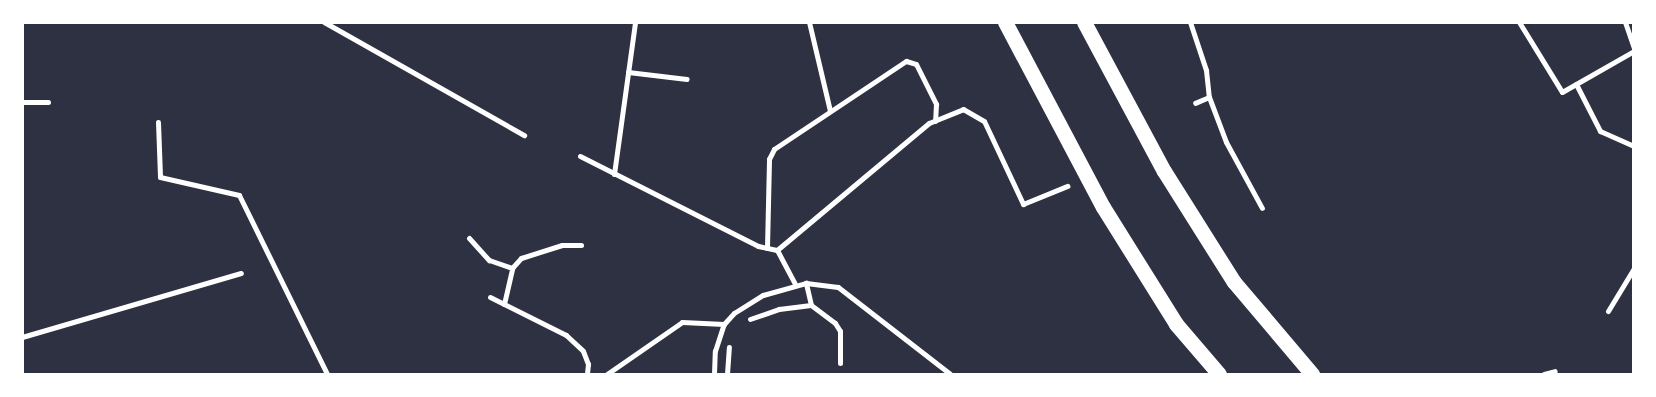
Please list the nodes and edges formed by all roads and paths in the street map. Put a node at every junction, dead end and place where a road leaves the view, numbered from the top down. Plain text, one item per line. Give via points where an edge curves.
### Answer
1 (324, 22) edge
2 (635, 22) edge
3 (809, 22) edge
4 (1005, 22) edge
5 (1084, 22) edge
6 (1190, 22) edge
7 (1519, 22) edge
8 (1625, 22) edge
9 (1634, 50) edge
10 (628, 72) junction
11 (687, 80) dead end
12 (1576, 84) junction
13 (1209, 97) junction
14 (22, 102) edge
15 (48, 102) dead end
16 (1195, 103) dead end
17 (830, 111) junction
18 (935, 121) junction
19 (158, 122) dead end
20 (524, 135) dead end
21 (1634, 146) edge
22 (580, 156) dead end
23 (614, 174) junction
24 (1066, 186) dead end
25 (1262, 208) dead end
26 (469, 238) dead end
27 (581, 245) dead end
28 (767, 248) junction
29 (777, 250) junction
30 (512, 268) junction
31 (1634, 268) edge
32 (241, 273) dead end
33 (806, 283) junction
34 (795, 284) junction
35 (490, 297) dead end
36 (504, 304) junction
37 (812, 305) junction
38 (1608, 311) dead end
39 (750, 319) dead end
40 (724, 324) junction
41 (22, 337) edge
42 (729, 347) dead end
43 (840, 363) dead end
44 (1555, 371) dead end
45 (327, 374) edge
46 (587, 374) edge
47 (607, 374) edge
48 (714, 374) edge
49 (727, 374) edge
50 (950, 374) edge
51 (1220, 374) edge
52 (1312, 374) edge
53 (1544, 374) edge

1 - 20 street
2 - 10 street
3 - 17 street
4 - 51 highway via 1103,207 1176,324
5 - 52 highway via 1164,171 1234,282
6 - 13 street via 1206,70
7 - 12 street via 1562,92
8 - 9 street
9 - 12 street
10 - 11 street
10 - 23 street
12 - 21 street via 1600,131
13 - 16 street
13 - 25 street via 1226,142
14 - 15 street
17 - 18 street via 906,61 916,64 936,104
17 - 28 street via 774,149 769,159
18 - 24 street via 962,109 984,121 1023,204
18 - 29 street
19 - 45 street via 160,177 239,195
22 - 23 street
23 - 28 street
26 - 30 street via 489,260
27 - 30 street via 562,245 521,258
28 - 29 street
29 - 34 street
30 - 36 street
31 - 38 street
32 - 41 street
33 - 34 street
33 - 37 street
33 - 50 street via 838,287
34 - 40 street via 748,302
35 - 36 street
36 - 46 street via 566,335 583,351 588,364
37 - 39 street via 779,309
37 - 43 street via 840,331
40 - 47 street via 682,322
40 - 48 street via 715,351
42 - 49 street
44 - 53 street

